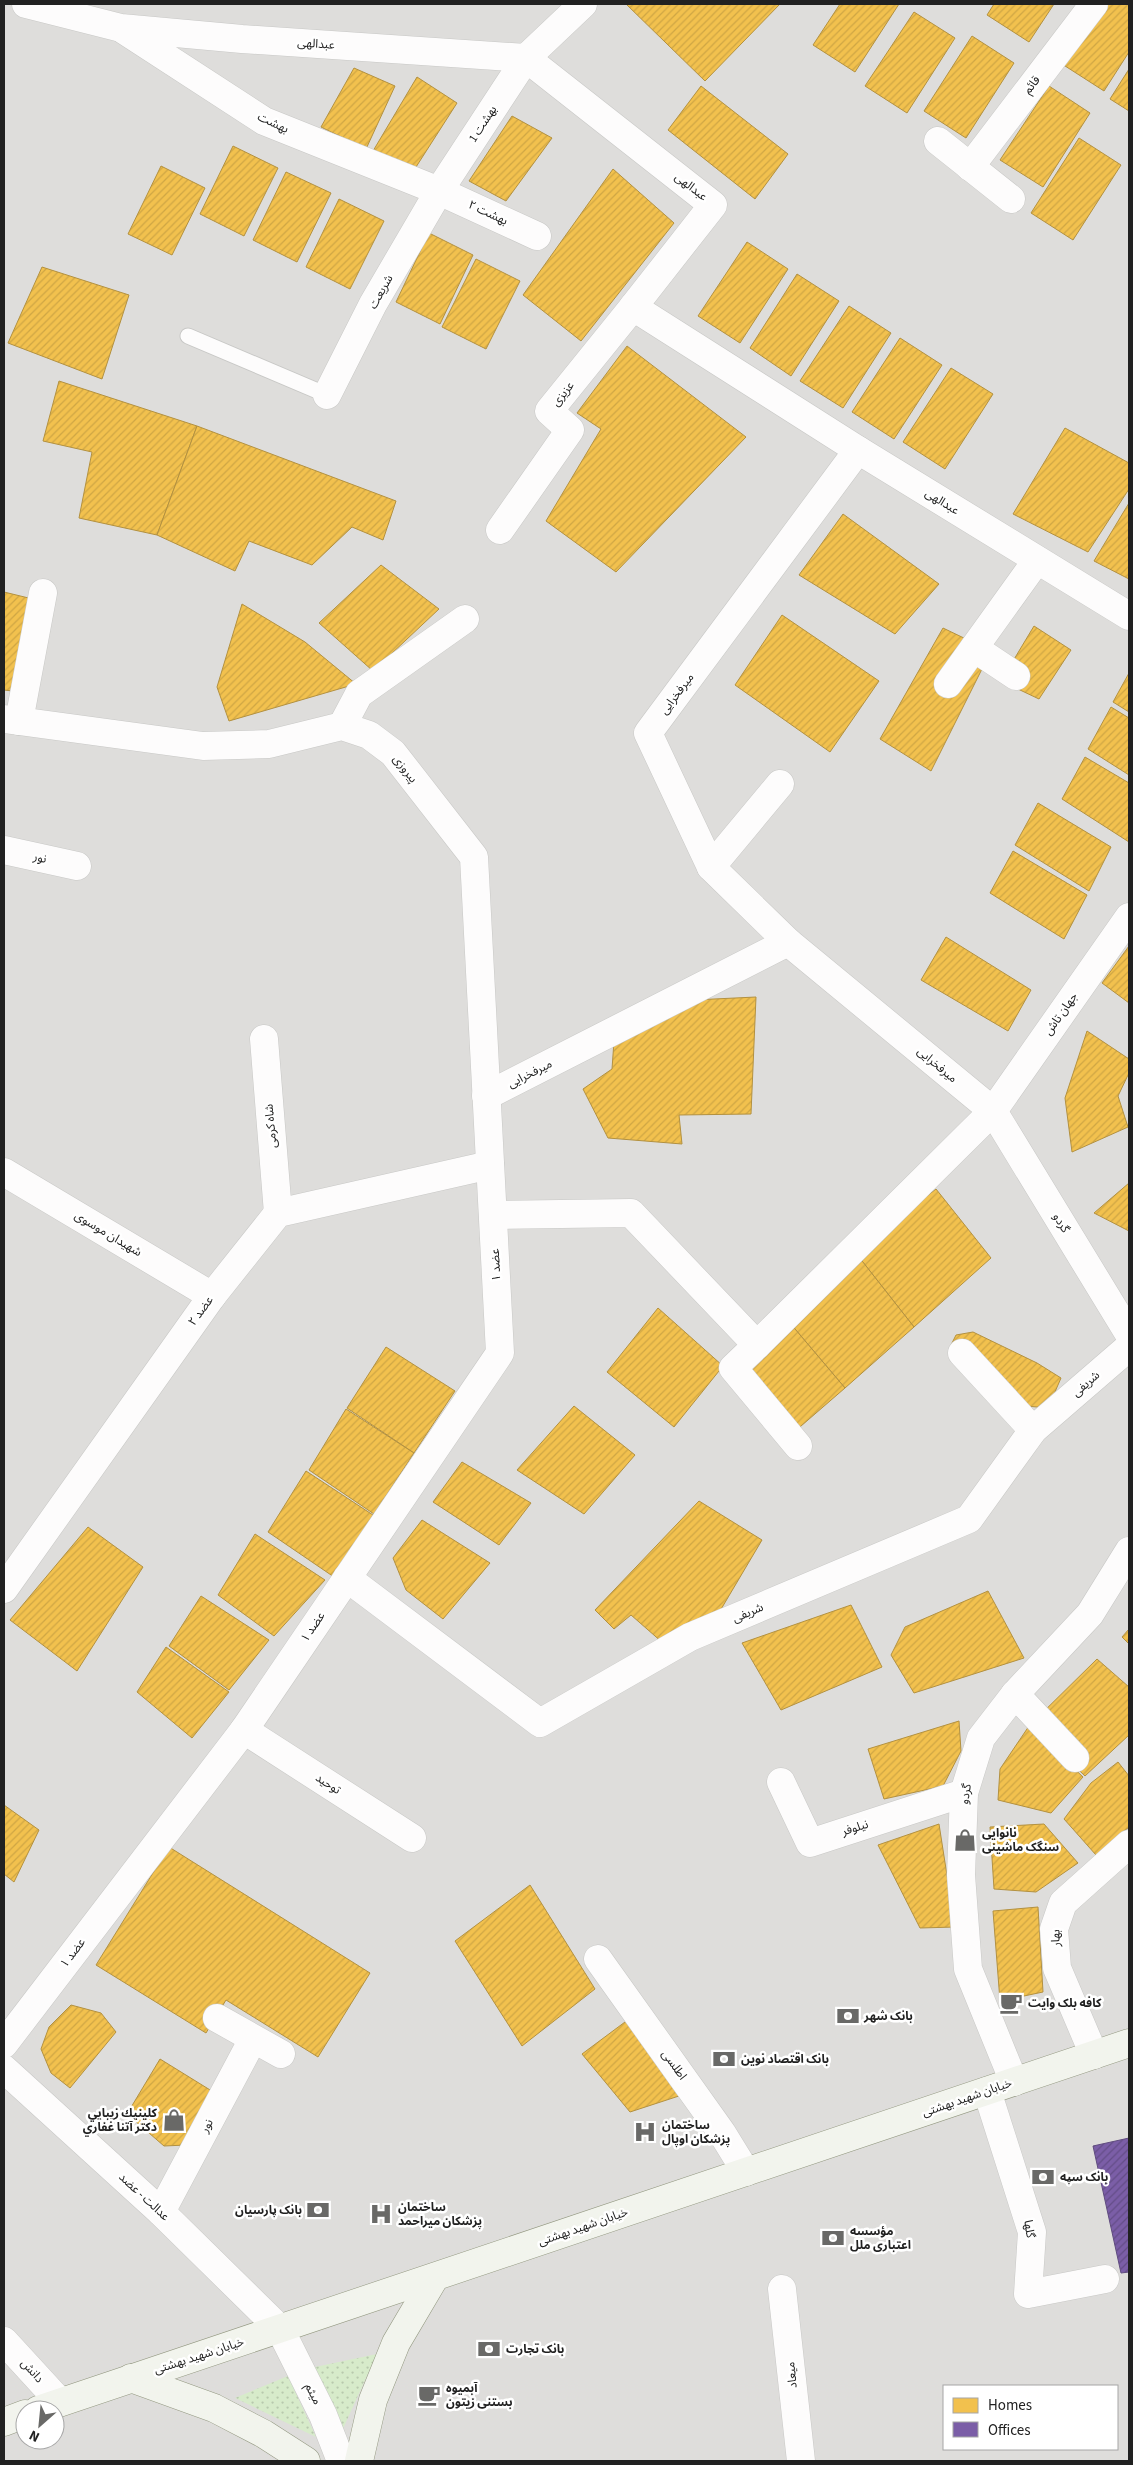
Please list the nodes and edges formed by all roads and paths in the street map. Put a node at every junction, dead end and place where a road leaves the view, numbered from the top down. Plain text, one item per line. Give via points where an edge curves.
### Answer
1 (26, 4) edge
2 (583, 4) edge
3 (1094, 4) edge
4 (121, 28) junction
5 (526, 58) junction
6 (938, 141) dead end
7 (970, 167) junction
8 (439, 191) junction
9 (1010, 199) dead end
10 (536, 236) dead end
11 (633, 307) junction
12 (188, 336) dead end
13 (328, 395) joint
14 (858, 450) junction
15 (500, 530) dead end
16 (1037, 560) junction
17 (43, 593) dead end
18 (1129, 616) edge
19 (465, 619) dead end
20 (974, 648) junction
21 (1016, 676) dead end
22 (948, 684) dead end
23 (11, 720) edge
24 (342, 726) junction
25 (780, 784) dead end
26 (4, 850) edge
27 (76, 866) dead end
28 (711, 867) junction
29 (1129, 916) edge
30 (788, 942) junction
31 (264, 1038) dead end
32 (486, 1096) junction
33 (993, 1111) junction
34 (490, 1165) junction
35 (5, 1175) edge
36 (278, 1213) junction
37 (493, 1215) junction
38 (212, 1296) junction
39 (1129, 1334) edge
40 (757, 1346) junction
41 (1129, 1347) edge
42 (962, 1353) dead end
43 (1033, 1430) junction
44 (798, 1446) dead end
45 (1129, 1552) edge
46 (347, 1578) junction
47 (4, 1589) edge
48 (1015, 1694) junction
49 (244, 1730) junction
50 (1075, 1758) dead end
51 (781, 1782) dead end
52 (964, 1793) junction
53 (412, 1838) dead end
54 (1129, 1844) edge
55 (598, 1959) dead end
56 (217, 2018) dead end
57 (253, 2039) junction
58 (1129, 2043) edge
59 (4, 2044) edge
60 (281, 2054) dead end
61 (1094, 2055) junction
62 (4, 2068) edge
63 (1014, 2082) junction
64 (987, 2091) junction
65 (746, 2172) junction
66 (161, 2212) junction
67 (435, 2277) junction
68 (1105, 2279) dead end
69 (782, 2288) dead end
70 (280, 2329) junction
71 (4, 2341) edge
72 (131, 2378) junction
73 (45, 2400) edge
74 (65, 2401) edge
75 (306, 2461) edge
76 (341, 2461) edge
77 (359, 2461) edge
78 (801, 2461) edge

1 - 4 street, عبدالهی
2 - 5 street
3 - 7 street, قائم
4 - 5 street, عبدالهی
4 - 8 street, بهشت via 264,120
5 - 8 street, بهشت 1
5 - 11 street, عبدالهی via 714,205
6 - 7 street
7 - 9 street
8 - 10 street, بهشت ۲
8 - 13 street, شریعت via 373,304
11 - 14 street, عبدالهی
11 - 15 street, عزیزی via 550,411 570,430
12 - 13 lane
14 - 16 street, عبدالهی
14 - 28 street, میرفخرایی via 648,733
16 - 18 street, عبدالهی
16 - 20 street
17 - 23 street
19 - 24 street via 359,694
20 - 21 street
20 - 22 street
23 - 24 street via 203,746 269,744
24 - 32 street, پیروزی via 369,735 393,753 474,857
25 - 28 street
26 - 27 street, نور
28 - 30 street, میرفخرایی
29 - 33 street, جهان تاش
30 - 32 street, میرفخرایی
30 - 33 street, میرفخرایی
31 - 36 street, شاه کرمی
32 - 34 street, پیروزی
33 - 39 street, گردو
33 - 40 street, جهان تاش
34 - 36 street
34 - 37 street, عضد ۱
35 - 38 street, شهیدان موسوی
36 - 38 street, عضد ۲
37 - 40 street via 631,1213
37 - 46 street, عضد ۱ via 500,1353
38 - 47 street, عضد ۲
40 - 44 street, جهان تاش via 733,1368
41 - 43 street, شریفی
42 - 43 street
43 - 46 street, شریفی via 969,1520 690,1637 540,1722
45 - 48 street, گردو via 1090,1614
46 - 49 street, عضد ۱
48 - 50 street
48 - 52 street, گردو via 981,1738
49 - 53 street, توحید
49 - 59 street, عضد ۱
51 - 52 street, نیلوفر via 810,1842
52 - 63 street, گردو via 961,1875 968,1969
54 - 61 street, بهار via 1063,1903 1054,1929 1057,1968
55 - 65 street, اطلسی via 722,2133
56 - 57 street
57 - 60 street
57 - 66 street, نور
58 - 61 main road, خیابان شهید بهشتی
61 - 63 main road, خیابان شهید بهشتی
62 - 66 street, عدالت - عضد
63 - 64 main road, خیابان شهید بهشتی
64 - 65 main road, خیابان شهید بهشتی
64 - 68 street, گلها via 1032,2232 1028,2294
65 - 67 main road, خیابان شهید بهشتی
66 - 70 street, عدالت - عضد
67 - 70 main road, خیابان شهید بهشتی
67 - 77 main road via 396,2343 373,2400
69 - 78 street, میعاد
70 - 72 main road, خیابان شهید بهشتی
70 - 76 street, میثم via 323,2415
71 - 73 street, دانش
72 - 74 main road, خیابان شهید بهشتی
72 - 75 main road via 214,2408

